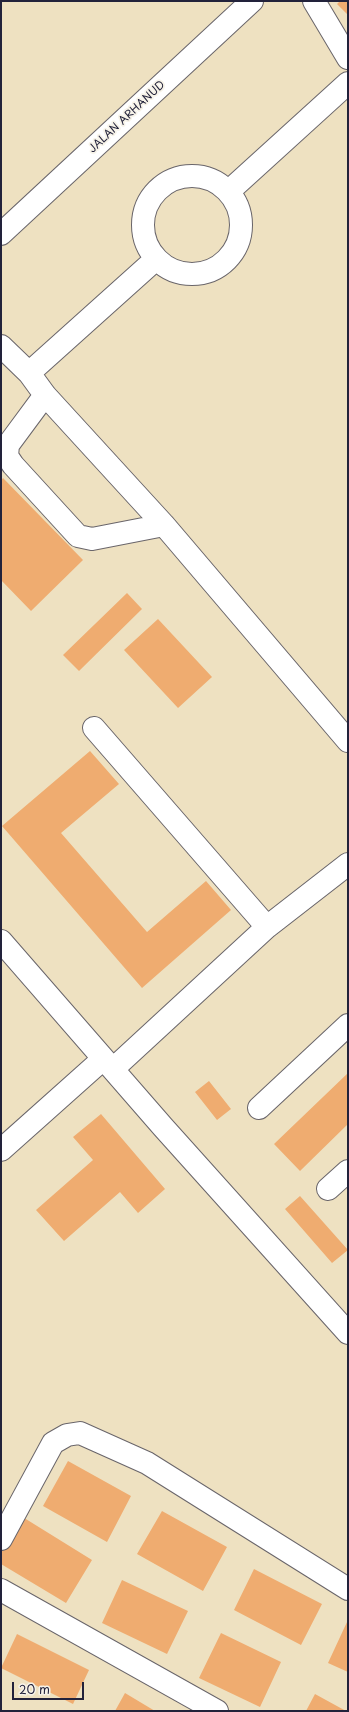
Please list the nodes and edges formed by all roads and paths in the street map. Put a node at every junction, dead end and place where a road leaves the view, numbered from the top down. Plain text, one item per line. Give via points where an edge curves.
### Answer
1 (252, 1) edge
2 (314, 1) edge
3 (348, 58) edge
4 (348, 83) edge
5 (228, 192) junction
6 (1, 234) edge
7 (156, 258) junction
8 (1, 346) edge
9 (29, 373) junction
10 (44, 395) junction
11 (164, 525) junction
12 (94, 728) dead end
13 (348, 741) edge
14 (348, 864) edge
15 (267, 927) junction
16 (1, 941) edge
17 (348, 1025) edge
18 (108, 1064) junction
19 (259, 1108) dead end
20 (1, 1150) edge
21 (348, 1171) edge
22 (328, 1189) dead end
23 (348, 1332) edge
24 (8, 1510) edge
25 (1, 1539) edge
26 (348, 1589) edge
27 (1, 1590) edge
28 (217, 1711) edge

1 - 6 street, JALAN ARHANUD
2 - 3 street
4 - 5 street
5 - 7 street via 216,182 202,177 186,176 160,188 147,205 143,231 148,246
5 - 7 street via 237,205 241,219 241,235 235,250 226,261 213,270 198,274 168,268
7 - 9 street
8 - 9 street
9 - 10 street
10 - 11 street
10 - 11 street via 8,445 7,456 78,536 92,539
11 - 13 street
12 - 15 street
14 - 15 street
15 - 18 street
16 - 18 street
17 - 19 street
18 - 20 street
18 - 23 street
21 - 22 street
24 - 25 street
24 - 26 street via 53,1443 67,1435 80,1433 147,1463
27 - 28 street

